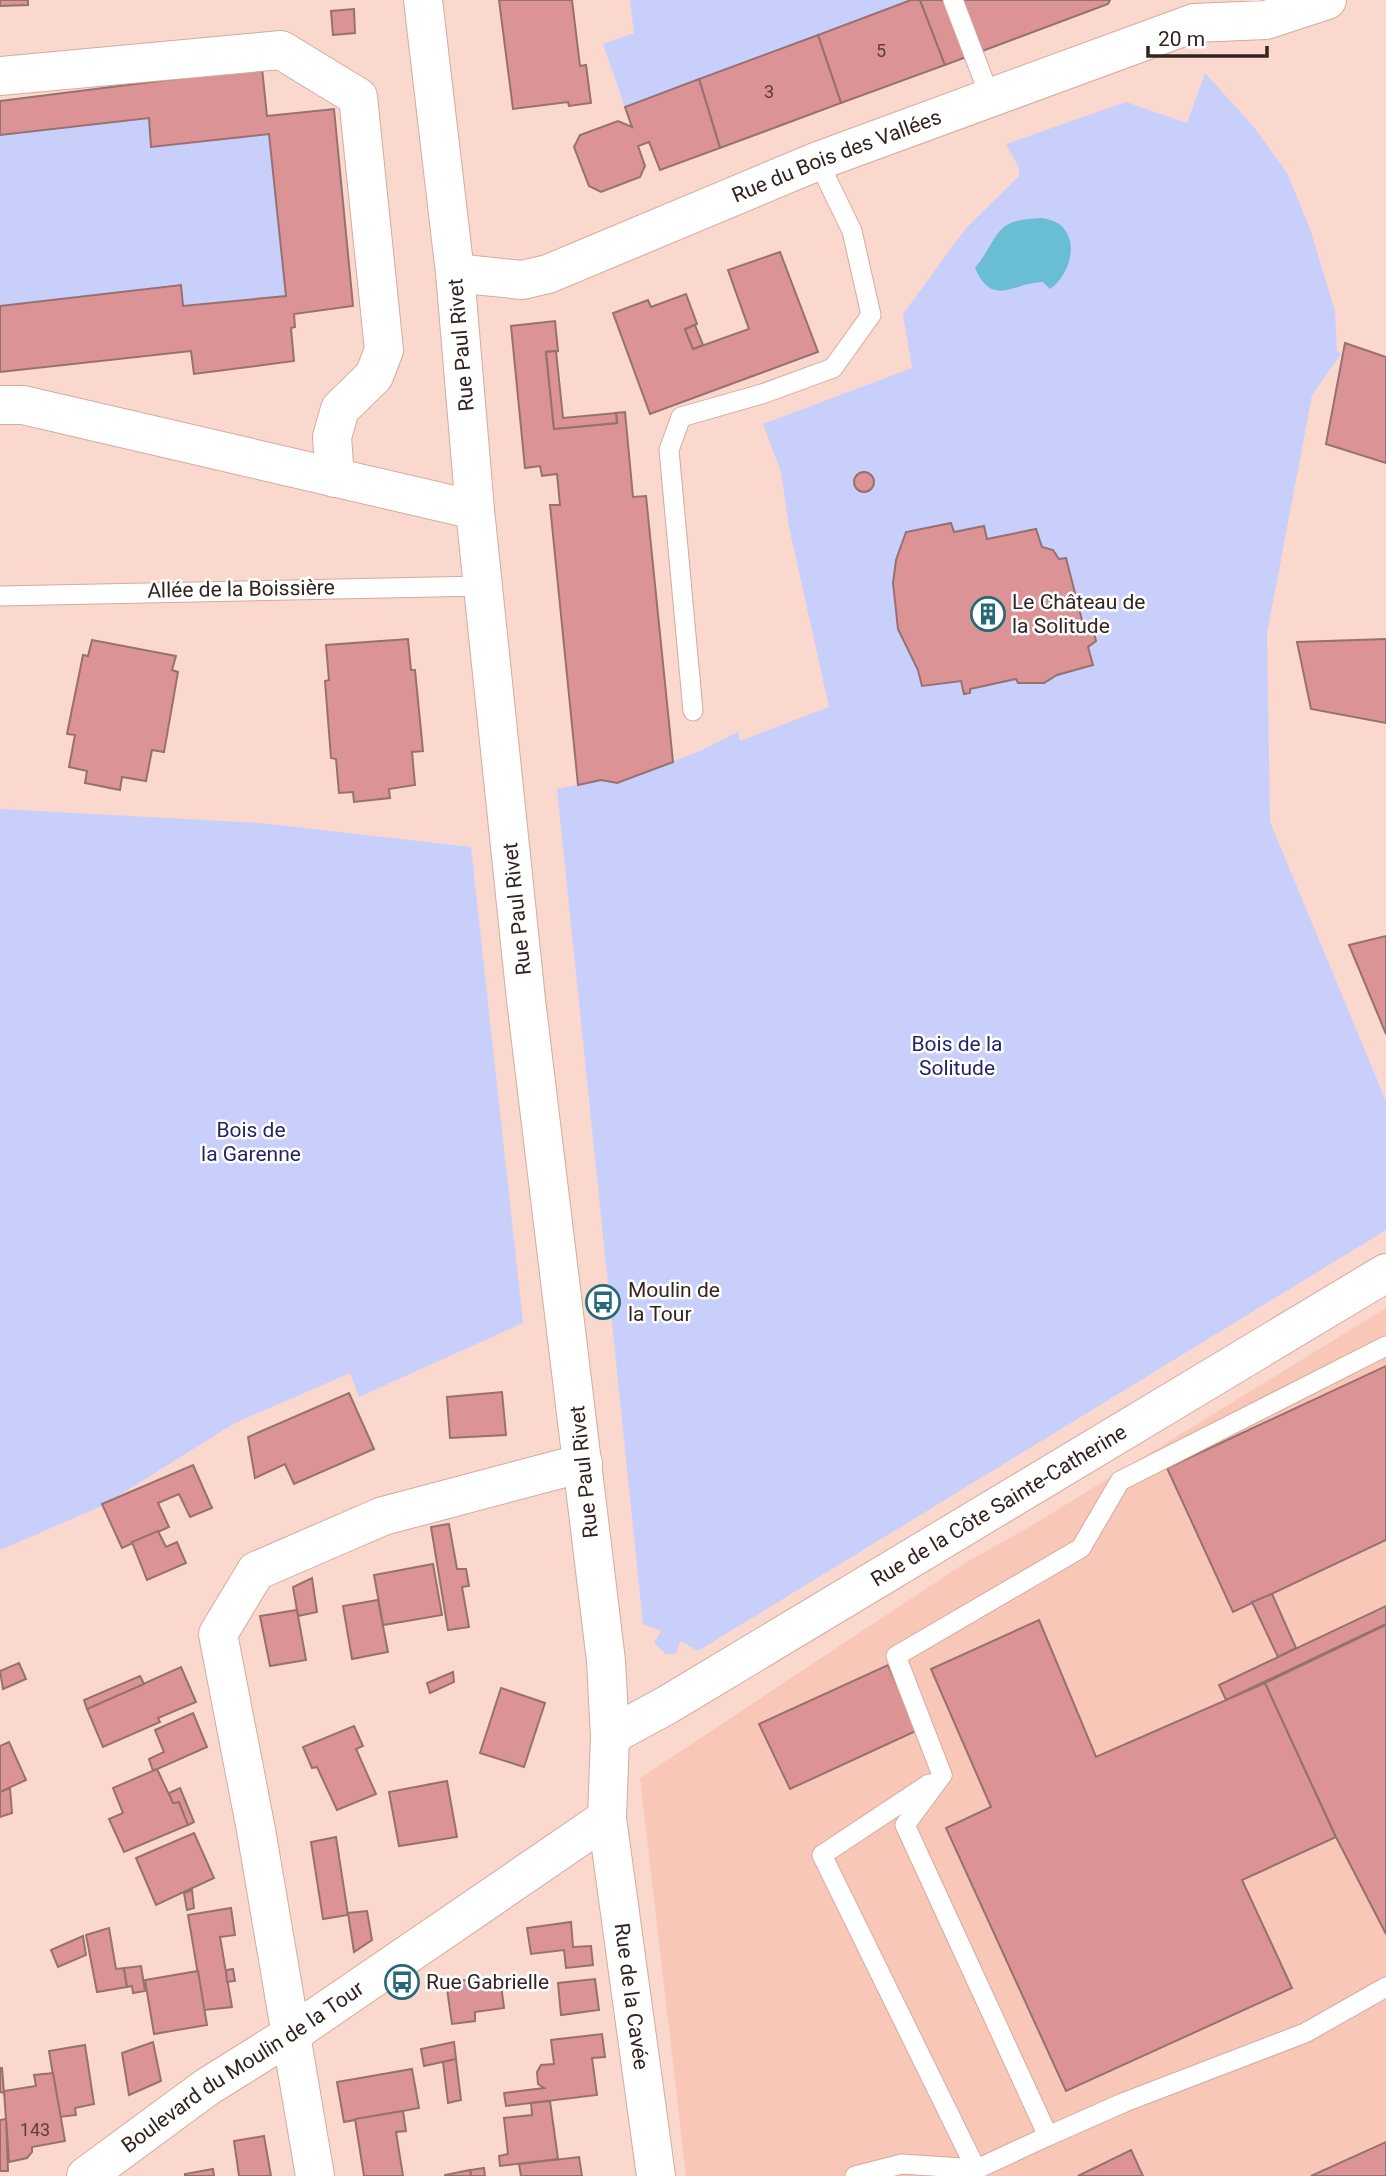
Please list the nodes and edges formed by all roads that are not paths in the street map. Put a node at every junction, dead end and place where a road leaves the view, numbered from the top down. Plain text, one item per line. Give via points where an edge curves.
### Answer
1 (423, 0) edge
2 (953, 0) edge
3 (1327, 0) edge
4 (1198, 11) edge
5 (0, 76) edge
6 (990, 97) junction
7 (818, 161) junction
8 (455, 273) junction
9 (0, 405) edge
10 (335, 478) junction
11 (475, 510) junction
12 (482, 586) junction
13 (0, 596) edge
14 (693, 711) dead end
15 (1386, 1273) edge
16 (1386, 1346) edge
17 (583, 1463) junction
18 (610, 1736) junction
19 (942, 1775) junction
20 (607, 1818) junction
21 (1386, 1987) edge
22 (290, 2035) junction
23 (1048, 2136) junction
24 (969, 2172) edge
25 (86, 2176) edge
26 (315, 2176) edge
27 (656, 2176) edge
28 (855, 2176) edge

1 - 8 street, Rue Paul Rivet
2 - 6 lane
3 - 4 street, Rue du Bois des Vallées via 1266,20
4 - 6 street, Rue du Bois des Vallées
5 - 10 street via 281,50 358,97 384,350 374,376 340,409 331,437
6 - 7 street, Rue du Bois des Vallées
7 - 8 street, Rue du Bois des Vallées via 548,274 522,280
7 - 14 lane via 852,231 871,315 834,368 681,417 669,450
8 - 11 street, Rue Paul Rivet
9 - 10 street via 23,405
10 - 11 street
11 - 12 street, Rue Paul Rivet
12 - 13 lane, Allée de la Boissière
12 - 17 street, Rue Paul Rivet via 526,1000
15 - 18 street, Rue de la Côte Sainte-Catherine
16 - 19 lane via 1120,1481 1081,1548 896,1656
17 - 18 street, Rue Paul Rivet
17 - 22 street via 383,1516 256,1571 218,1634
18 - 20 street, Rue Paul Rivet
19 - 23 lane via 905,1825
19 - 24 lane via 822,1855
20 - 22 street, Boulevard du Moulin de la Tour
20 - 27 street, Rue de la Cavée
21 - 23 lane via 1305,2033
22 - 25 street, Boulevard du Moulin de la Tour via 207,2087
22 - 26 street
23 - 24 lane
24 - 28 lane via 902,2164

